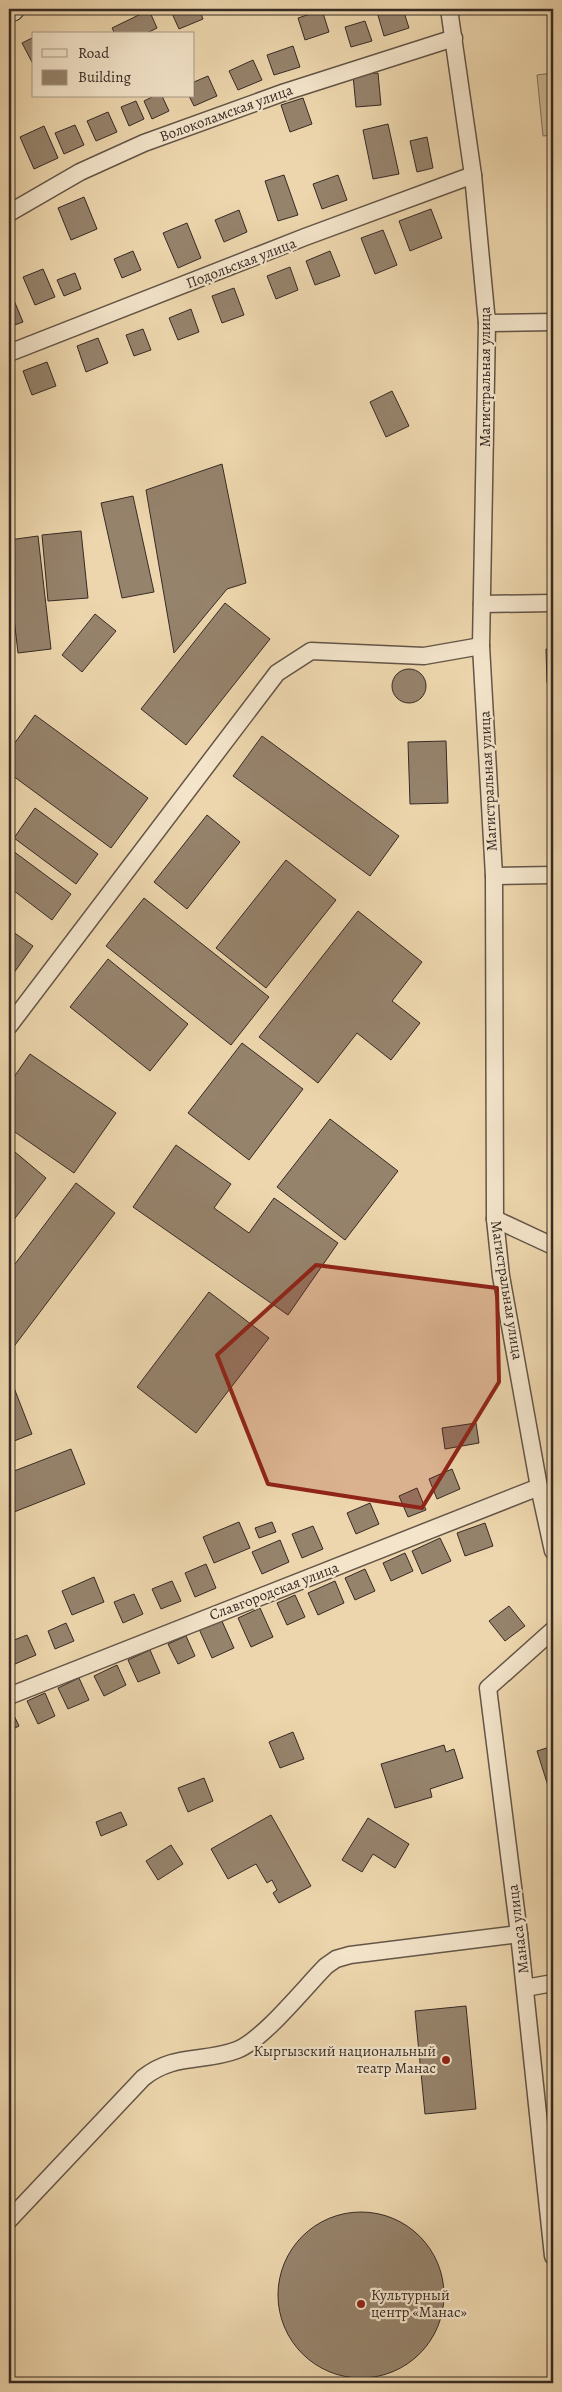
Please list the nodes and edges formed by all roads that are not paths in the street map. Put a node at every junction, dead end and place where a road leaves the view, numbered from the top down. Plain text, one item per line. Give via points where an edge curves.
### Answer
1 (450, 9) edge
2 (454, 38) junction
3 (473, 175) junction
4 (9, 213) edge
5 (553, 322) edge
6 (486, 323) junction
7 (9, 353) edge
8 (553, 603) edge
9 (482, 604) junction
10 (480, 646) junction
11 (553, 875) edge
12 (494, 876) junction
13 (9, 1026) edge
14 (495, 1219) junction
15 (553, 1246) edge
16 (539, 1487) junction
17 (553, 1551) edge
18 (553, 1630) edge
19 (9, 1696) edge
20 (518, 1934) junction
21 (553, 1983) edge
22 (525, 1988) junction
23 (9, 2220) edge
24 (553, 2256) edge

1 - 2 street, Магистральная улица
2 - 3 street, Магистральная улица
2 - 4 street, Волоколамская улица via 285,92 144,143 80,172
3 - 6 street, Магистральная улица
3 - 7 street, Подольская улица
5 - 6 street
6 - 9 street, Магистральная улица
8 - 9 street
9 - 10 street, Магистральная улица
10 - 12 street, Магистральная улица
10 - 13 street via 424,656 311,651 277,674
11 - 12 street
12 - 14 street, Магистральная улица
14 - 15 street
14 - 16 street, Магистральная улица
16 - 17 street, Магистральная улица
16 - 19 street, Славгородская улица
18 - 20 street, Манаса улица via 488,1688
20 - 22 street, Манаса улица
20 - 23 street via 336,1959 250,2043 239,2049 171,2062 154,2069
21 - 22 street
22 - 24 street, Манаса улица

